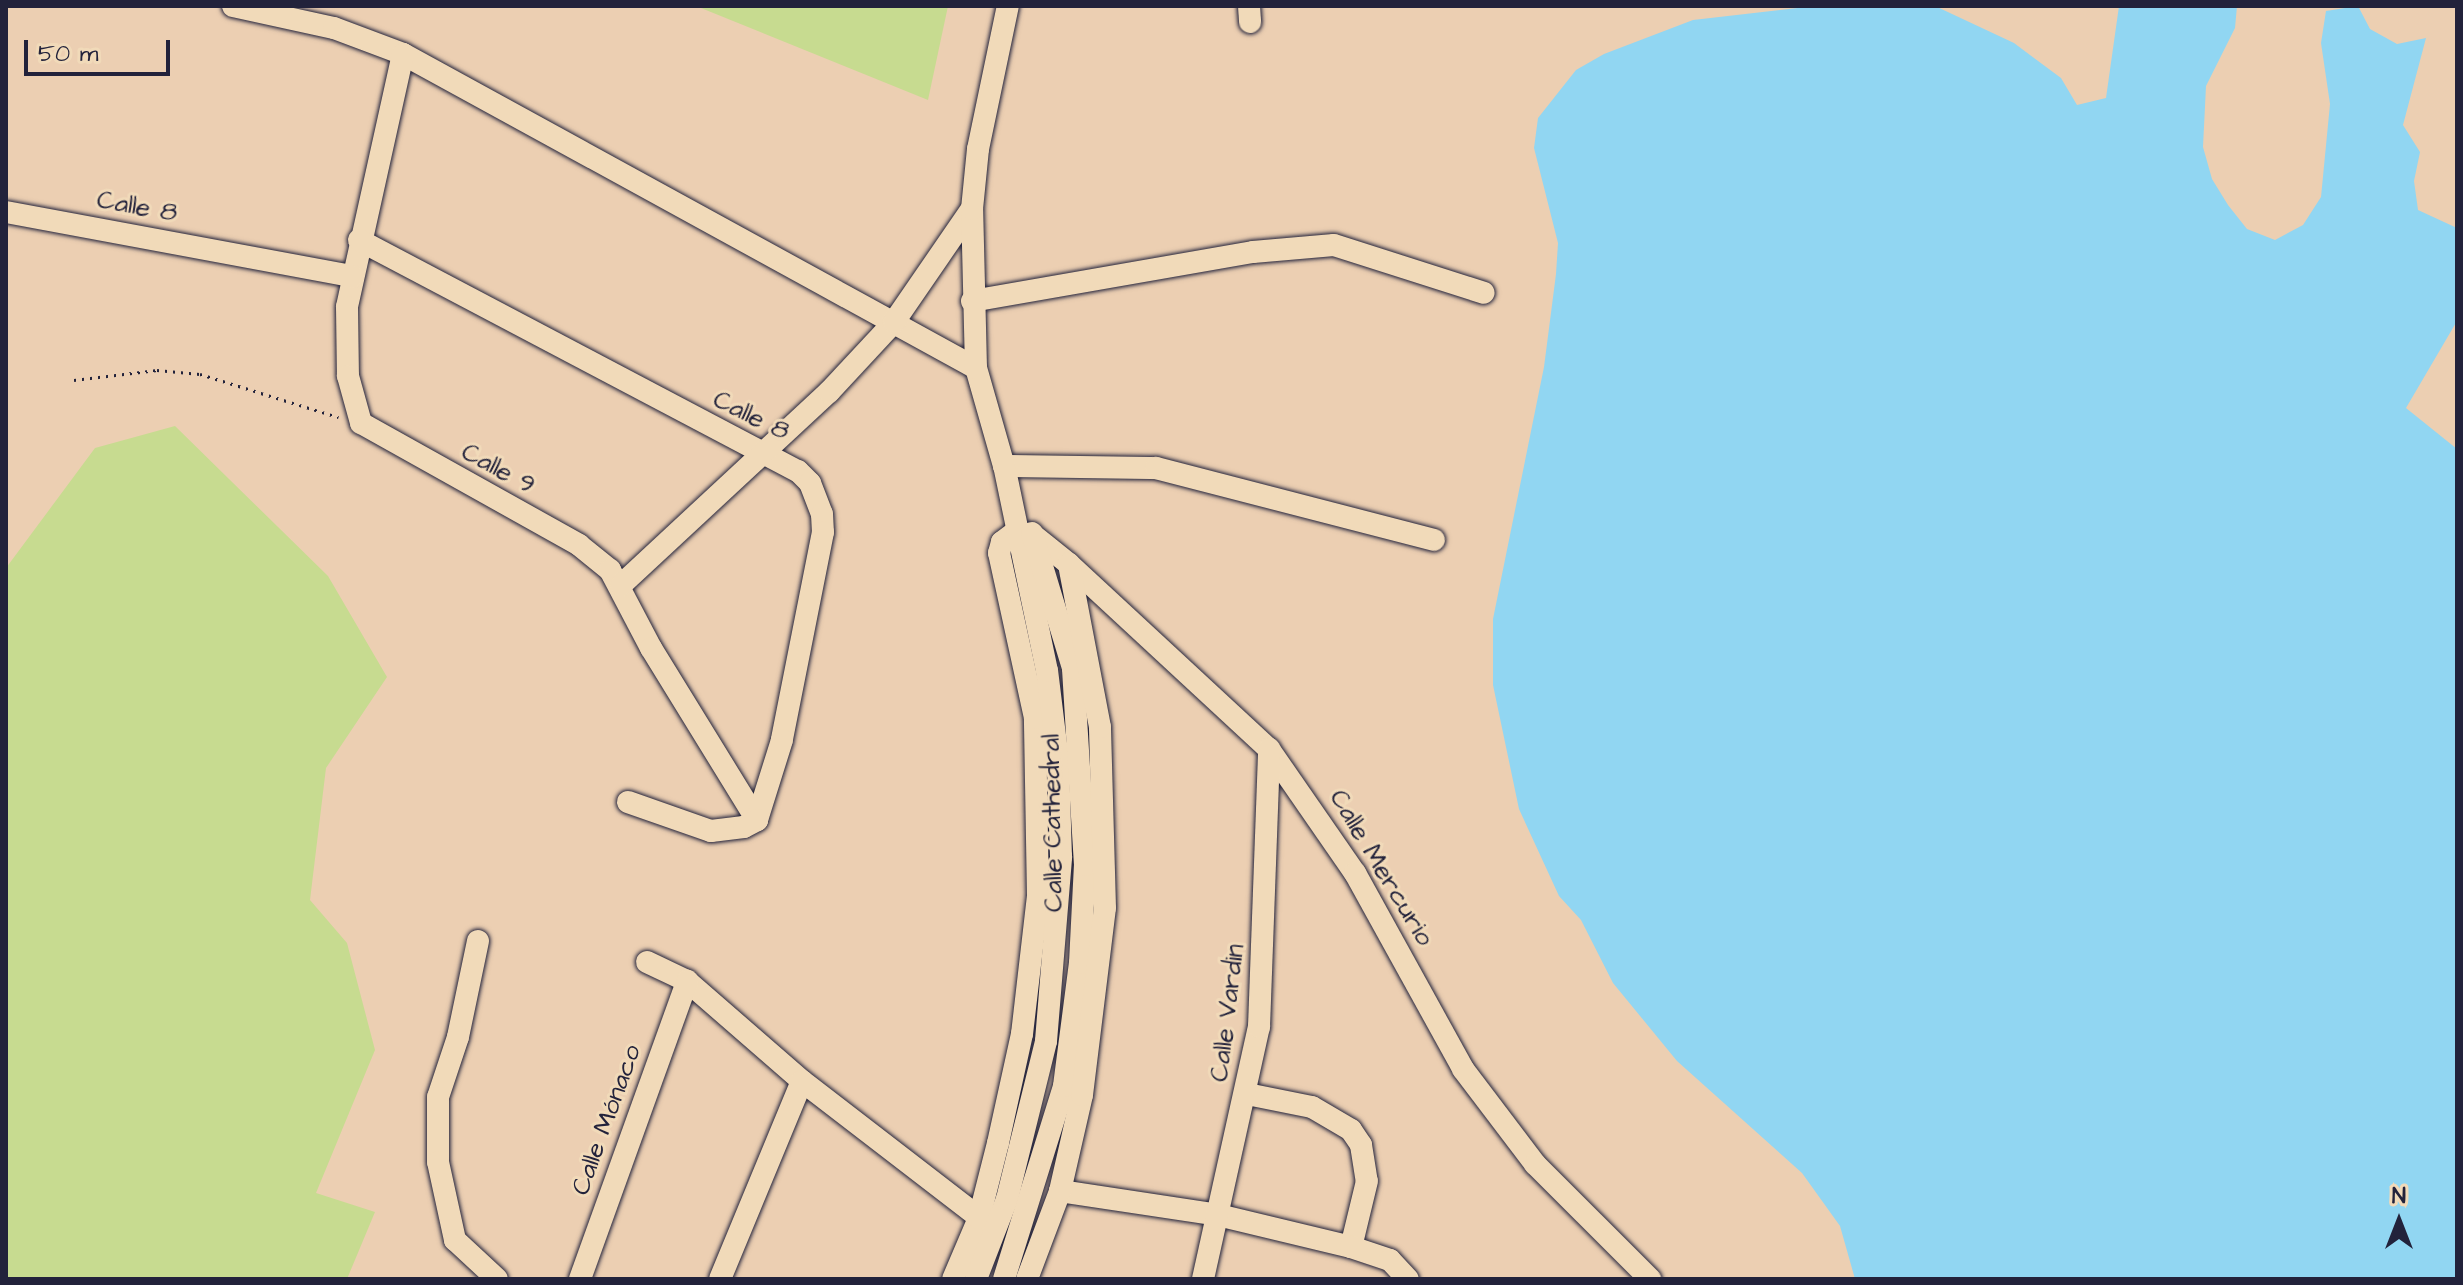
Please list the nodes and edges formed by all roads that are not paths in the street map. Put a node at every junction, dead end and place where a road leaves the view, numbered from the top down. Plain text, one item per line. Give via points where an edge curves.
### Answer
1 (233, 6) edge
2 (1008, 6) edge
3 (403, 54) junction
4 (972, 209) junction
5 (6, 212) edge
6 (359, 240) junction
7 (353, 276) junction
8 (1484, 293) dead end
9 (972, 301) junction
10 (894, 322) junction
11 (976, 368) junction
12 (765, 453) junction
13 (1004, 466) junction
14 (1024, 534) junction
15 (1434, 540) dead end
16 (1069, 564) junction
17 (621, 585) junction
18 (1269, 749) junction
19 (628, 802) dead end
20 (757, 820) junction
21 (478, 941) dead end
22 (647, 962) dead end
23 (687, 981) junction
24 (802, 1081) junction
25 (1247, 1094) junction
26 (1060, 1191) junction
27 (1218, 1215) junction
28 (987, 1224) junction
29 (1018, 1245) junction
30 (1351, 1247) junction
31 (497, 1279) edge
32 (580, 1279) edge
33 (720, 1279) edge
34 (953, 1279) edge
35 (976, 1279) edge
36 (1004, 1279) edge
37 (1027, 1279) edge
38 (1203, 1279) edge
39 (1408, 1279) edge
40 (1650, 1279) edge

1 - 3 street via 334,28
2 - 4 street, Calle Cathedral via 978,149
3 - 6 street
3 - 10 street
4 - 9 street, Calle Cathedral
4 - 10 street
5 - 7 street, Calle 8
6 - 7 street
6 - 12 street, Calle 8
7 - 17 street, Calle 9 via 348,376 361,423 579,545
8 - 9 street via 1334,245 1253,252
9 - 11 street, Calle Cathedral
10 - 11 street
10 - 12 street
11 - 13 street, Calle Cathedral
12 - 17 street
12 - 20 street, Calle 8 via 810,483 823,532 782,740
13 - 14 street, Calle Cathedral
13 - 15 street via 1156,468
14 - 16 street, Calle Mercurio
14 - 28 street, Calle Cathedral via 1058,760 1061,857 1046,1041 1023,1133
14 - 28 street via 1002,542 999,553 1035,718 1038,896 1022,1034
14 - 29 street, Calle Cathedral via 1073,668 1085,865 1072,1037
16 - 18 street, Calle Mercurio
16 - 26 street via 1100,727 1105,908 1082,1095
17 - 20 street, Calle 9 via 651,648
18 - 25 street, Calle Vardin via 1265,972
18 - 40 street, Calle Mercurio via 1355,873 1463,1069 1535,1164
19 - 20 street via 711,831
21 - 31 street via 458,1037 438,1097 438,1162 455,1240
22 - 23 street
23 - 24 street
23 - 32 street, Calle Mónaco
24 - 28 street
24 - 33 street
25 - 27 street, Calle Vardin
25 - 30 street via 1312,1107 1351,1130 1361,1145 1367,1181
26 - 27 street
26 - 37 street
27 - 30 street
27 - 38 street, Calle Vardin
28 - 29 street
28 - 34 street
28 - 35 street
29 - 36 street, Calle Cathedral
30 - 39 street via 1390,1260

